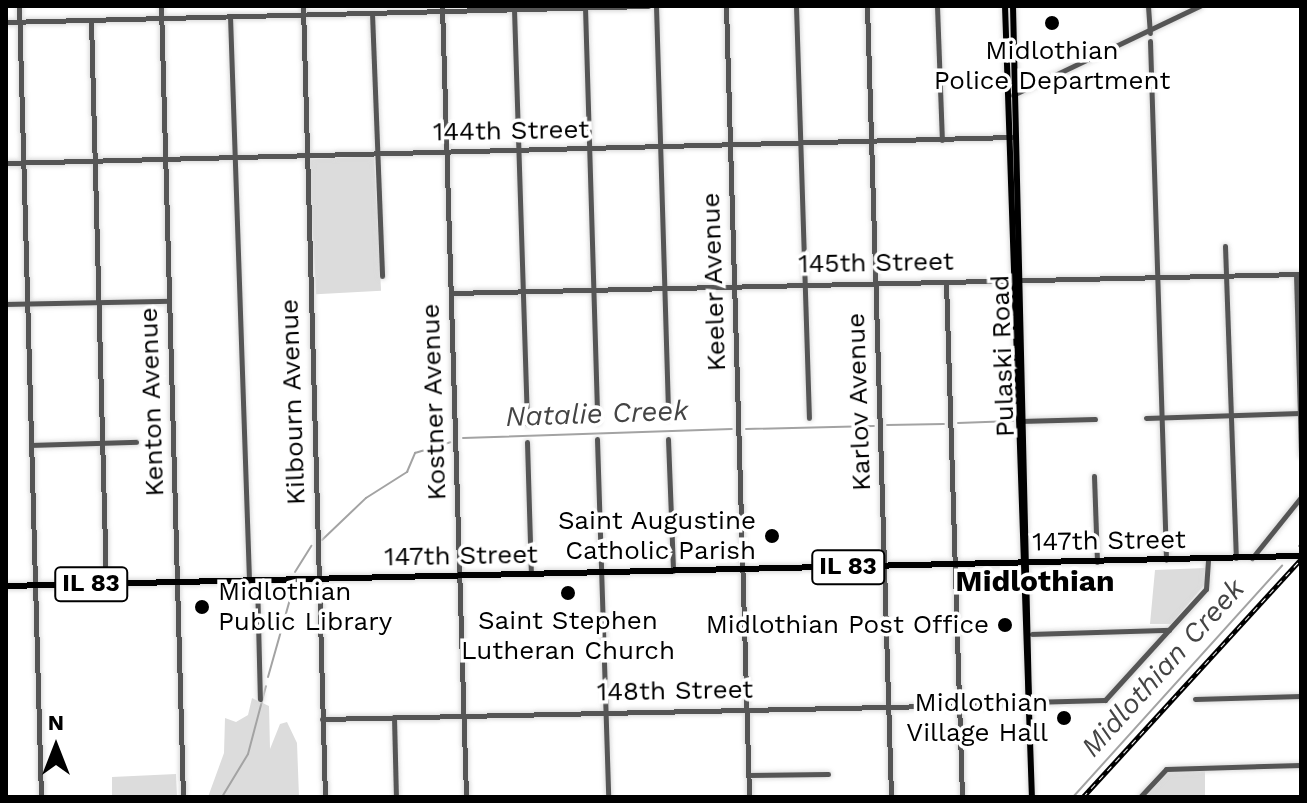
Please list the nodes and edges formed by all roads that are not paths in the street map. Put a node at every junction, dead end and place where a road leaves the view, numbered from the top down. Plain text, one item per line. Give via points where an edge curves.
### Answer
1 (19, 6) edge
2 (161, 6) edge
3 (303, 6) edge
4 (648, 6) edge
5 (656, 6) edge
6 (726, 6) edge
7 (796, 6) edge
8 (867, 6) edge
9 (937, 6) edge
10 (1005, 6) edge
11 (1013, 6) edge
12 (1148, 6) edge
13 (1200, 6) edge
14 (585, 7) edge
15 (442, 9) edge
16 (514, 9) junction
17 (372, 13) junction
18 (303, 15) junction
19 (230, 16) junction
20 (161, 18) junction
21 (91, 20) junction
22 (6, 22) edge
23 (20, 22) junction
24 (1150, 30) junction
25 (1016, 94) junction
26 (1007, 97) junction
27 (1008, 137) junction
28 (1017, 137) junction
29 (942, 140) junction
30 (871, 142) junction
31 (801, 143) junction
32 (730, 145) junction
33 (659, 147) junction
34 (589, 149) junction
35 (518, 150) junction
36 (447, 152) junction
37 (378, 154) junction
38 (307, 156) junction
39 (235, 157) junction
40 (165, 159) junction
41 (95, 161) junction
42 (24, 162) junction
43 (6, 163) edge
44 (1225, 246) dead end
45 (1298, 274) edge
46 (382, 276) dead end
47 (1226, 276) junction
48 (1156, 277) junction
49 (1013, 281) junction
50 (1021, 281) junction
51 (946, 282) junction
52 (876, 283) junction
53 (805, 285) junction
54 (735, 287) junction
55 (664, 289) junction
56 (593, 290) junction
57 (522, 292) junction
58 (451, 293) junction
59 (169, 301) junction
60 (99, 302) junction
61 (6, 304) edge
62 (28, 304) junction
63 (1300, 413) edge
64 (1231, 415) junction
65 (1162, 417) junction
66 (668, 418) dead end
67 (809, 418) dead end
68 (1146, 418) dead end
69 (1095, 419) dead end
70 (1021, 421) junction
71 (597, 422) dead end
72 (527, 424) dead end
73 (597, 439) dead end
74 (668, 439) dead end
75 (136, 442) dead end
76 (527, 442) dead end
77 (103, 443) junction
78 (32, 445) junction
79 (1301, 455) edge
80 (1094, 476) dead end
81 (1301, 497) edge
82 (1301, 556) edge
83 (1236, 558) junction
84 (1252, 558) junction
85 (1208, 559) junction
86 (1166, 560) junction
87 (1097, 562) junction
88 (1026, 563) junction
89 (955, 565) junction
90 (884, 566) junction
91 (742, 570) junction
92 (673, 571) junction
93 (601, 573) junction
94 (531, 574) junction
95 (460, 576) junction
96 (318, 579) junction
97 (253, 580) junction
98 (177, 582) junction
99 (106, 584) junction
100 (35, 585) junction
101 (6, 586) edge
102 (1170, 630) junction
103 (1032, 634) junction
104 (1301, 696) edge
105 (260, 699) dead end
106 (1195, 699) dead end
107 (1029, 703) junction
108 (959, 705) junction
109 (889, 707) junction
110 (746, 709) junction
111 (606, 713) junction
112 (464, 716) junction
113 (394, 717) junction
114 (322, 719) junction
115 (1301, 765) edge
116 (828, 774) dead end
117 (748, 775) junction
118 (41, 797) edge
119 (183, 797) edge
120 (325, 797) edge
121 (396, 797) edge
122 (466, 797) edge
123 (608, 797) edge
124 (749, 797) edge
125 (891, 797) edge
126 (962, 797) edge
127 (1032, 797) edge
128 (1140, 797) edge

1 - 23 street
2 - 20 street, Kenton Avenue
3 - 18 street, Kilbourn Avenue
4 - 14 street
5 - 33 street
6 - 32 street, Keeler Avenue
7 - 31 street
8 - 30 street, Karlov Avenue
9 - 29 street
10 - 26 main road, Pulaski Road
11 - 25 main road, Pulaski Road
12 - 24 street
13 - 24 street
14 - 16 street
14 - 34 street
15 - 16 street
15 - 17 street
15 - 36 street, Kostner Avenue
16 - 35 street
17 - 18 street
17 - 37 street
18 - 19 street
18 - 38 street, Kilbourn Avenue
19 - 20 street
19 - 39 street
20 - 21 street
20 - 40 street, Kenton Avenue
21 - 23 street
21 - 41 street
22 - 23 street
23 - 42 street
24 - 25 street
24 - 48 street
25 - 26 street
25 - 28 main road, Pulaski Road
26 - 27 main road, Pulaski Road
27 - 28 street, 144th Street
27 - 29 street, 144th Street
27 - 49 main road, Pulaski Road
28 - 50 main road, Pulaski Road
29 - 30 street, 144th Street
30 - 31 street, 144th Street
30 - 52 street, Karlov Avenue
31 - 32 street, 144th Street
31 - 53 street
32 - 33 street, 144th Street
32 - 54 street, Keeler Avenue
33 - 34 street, 144th Street
33 - 55 street
34 - 35 street, 144th Street
34 - 56 street
35 - 36 street, 144th Street
35 - 57 street
36 - 37 street, 144th Street
36 - 58 street, Kostner Avenue
37 - 38 street, 144th Street
37 - 46 street
38 - 39 street, 144th Street
38 - 96 street, Kilbourn Avenue
39 - 40 street, 144th Street
39 - 97 street
40 - 41 street, 144th Street
40 - 59 street, Kenton Avenue
41 - 42 street, 144th Street
41 - 60 street
42 - 43 street, 144th Street
42 - 62 street
44 - 47 street
45 - 47 street, 145th Street
45 - 63 street
47 - 48 street, 145th Street
47 - 64 street
48 - 50 street, 145th Street
48 - 65 street
49 - 50 street, 145th Street
49 - 51 street, 145th Street
49 - 70 main road, Pulaski Road
50 - 70 main road, Pulaski Road
51 - 52 street, 145th Street
51 - 89 street
52 - 53 street, 145th Street
52 - 90 street, Karlov Avenue
53 - 54 street, 145th Street
53 - 67 street
54 - 55 street, 145th Street
54 - 91 street, Keeler Avenue
55 - 56 street, 145th Street
55 - 66 street
56 - 57 street, 145th Street
56 - 71 street
57 - 58 street, 145th Street
57 - 72 street
58 - 95 street, Kostner Avenue
59 - 60 street
59 - 98 street, Kenton Avenue
60 - 62 street
60 - 77 street
61 - 62 street
62 - 78 street
63 - 64 street
63 - 79 street
64 - 65 street
64 - 83 street
65 - 68 street
65 - 86 street
69 - 70 street
70 - 88 main road, Pulaski Road
73 - 93 street
74 - 92 street
75 - 77 street
76 - 94 street
77 - 78 street
77 - 99 street
78 - 100 street
80 - 87 street
81 - 84 street
82 - 84 main road, 147th Street / IL 83
83 - 84 main road, 147th Street / IL 83
83 - 85 main road, 147th Street / IL 83
85 - 86 main road, 147th Street / IL 83
85 - 102 street via 1206,589
86 - 87 main road, 147th Street / IL 83
87 - 88 main road, 147th Street / IL 83
88 - 89 main road, 147th Street / IL 83
88 - 103 main road, Pulaski Road
88 - 107 main road, Pulaski Road
89 - 90 main road, 147th Street / IL 83
89 - 108 street
90 - 91 main road, 147th Street / IL 83
90 - 109 street, Karlov Avenue
91 - 92 main road, 147th Street / IL 83
91 - 110 street, Keeler Avenue
92 - 93 main road, 147th Street / IL 83
93 - 94 main road, 147th Street / IL 83
93 - 111 street
94 - 95 main road, 147th Street / IL 83
95 - 96 main road, 147th Street / IL 83
95 - 112 street, Kostner Avenue
96 - 97 main road, 147th Street / IL 83
96 - 114 street, Kilbourn Avenue
97 - 98 main road, 147th Street / IL 83
97 - 105 street
98 - 99 main road, 147th Street / IL 83
98 - 119 street, Kenton Avenue
99 - 100 main road, 147th Street / IL 83
100 - 101 main road, 147th Street / IL 83
100 - 118 street
102 - 103 street
102 - 107 street, 148th Street via 1105,700
103 - 107 main road, Pulaski Road
104 - 106 street
107 - 108 street, 148th Street
107 - 127 main road, Pulaski Road
108 - 109 street, 148th Street
108 - 126 street
109 - 110 street, 148th Street
109 - 125 street, Karlov Avenue
110 - 111 street, 148th Street
110 - 117 street, Keeler Avenue
111 - 112 street, 148th Street
111 - 123 street
112 - 113 street, 148th Street
112 - 122 street, Kostner Avenue
113 - 114 street, 148th Street
113 - 121 street
114 - 120 street, Kilbourn Avenue
115 - 128 street via 1166,769
116 - 117 street
117 - 124 street, Keeler Avenue

